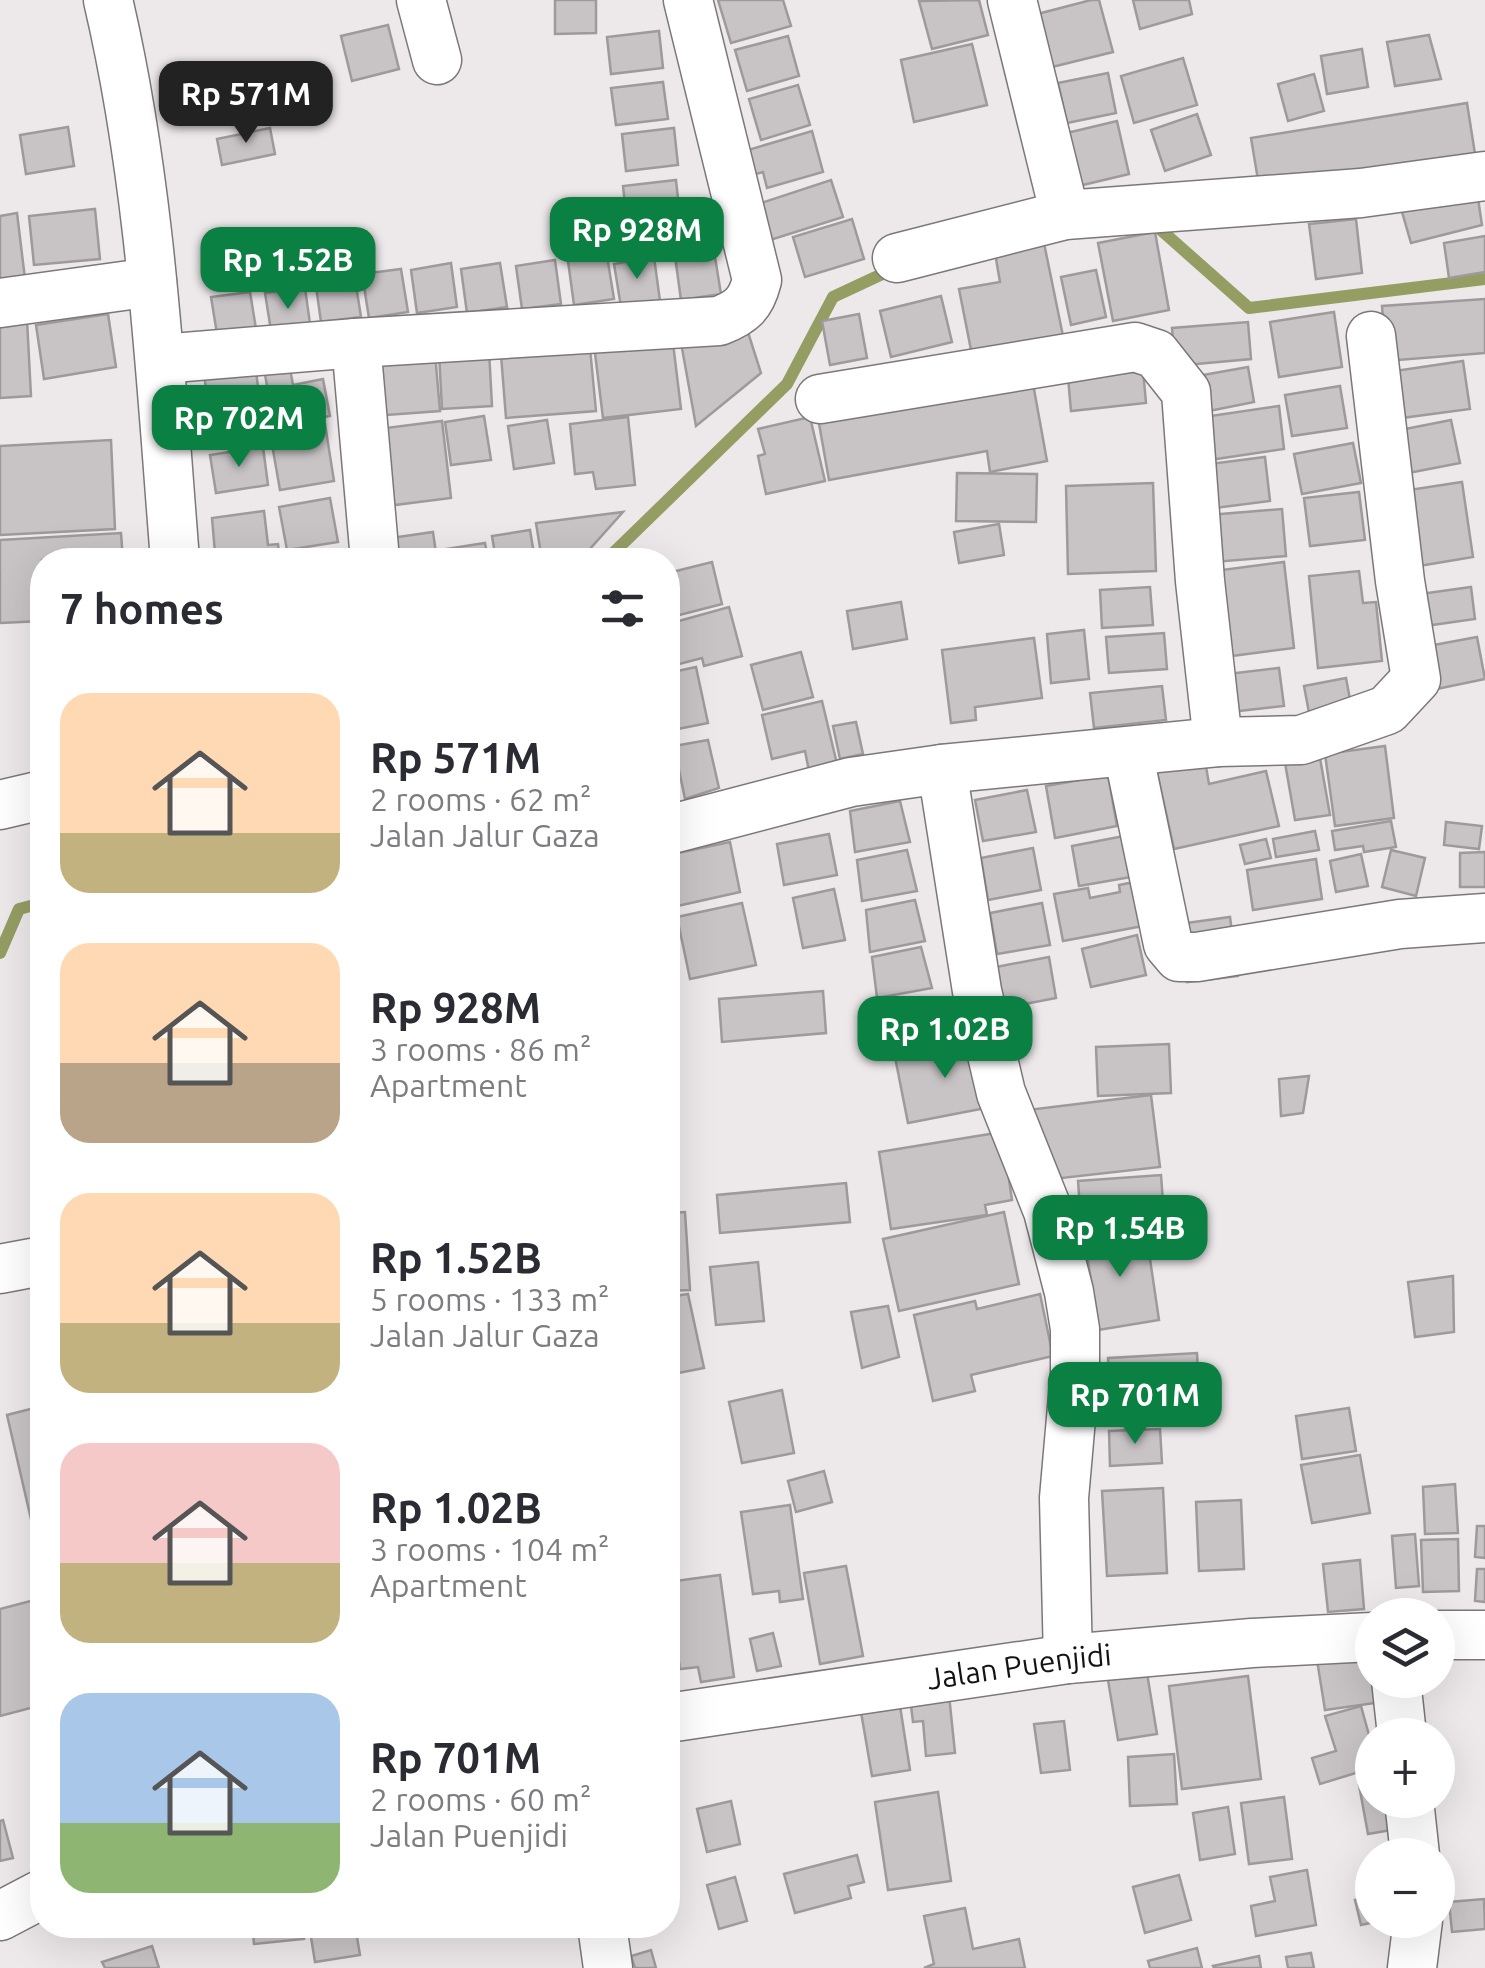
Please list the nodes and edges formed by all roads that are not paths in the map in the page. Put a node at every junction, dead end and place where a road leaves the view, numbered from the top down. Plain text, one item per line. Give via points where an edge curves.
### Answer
1 (108, 0) edge
2 (421, 0) edge
3 (688, 0) edge
4 (1012, 0) edge
5 (437, 60) dead end
6 (1485, 176) edge
7 (1065, 215) junction
8 (898, 258) dead end
9 (152, 282) junction
10 (0, 304) edge
11 (1370, 336) dead end
12 (356, 342) junction
13 (161, 359) junction
14 (820, 399) dead end
15 (174, 548) edge
16 (374, 548) edge
17 (1218, 742) junction
18 (1128, 752) junction
19 (942, 769) junction
20 (30, 798) edge
21 (0, 805) edge
22 (680, 827) edge
23 (1485, 918) edge
24 (30, 1263) edge
25 (0, 1268) edge
26 (1485, 1635) edge
27 (1455, 1636) edge
28 (1355, 1638) edge
29 (1068, 1659) junction
30 (680, 1716) edge
31 (30, 1900) edge
32 (0, 1916) edge
33 (604, 1938) edge
34 (1416, 1938) edge
35 (608, 1968) edge
36 (1412, 1968) edge

1 - 9 street
2 - 5 street
3 - 12 street via 758,280 743,310 719,322
4 - 7 street
6 - 7 street via 1361,193
7 - 8 street
9 - 10 street
9 - 13 street
11 - 17 street via 1416,679 1387,710 1301,740
12 - 13 street
12 - 16 street
13 - 15 street
14 - 17 street via 1136,347 1156,354 1186,392
17 - 18 street
18 - 19 street
18 - 23 street via 1168,944 1179,957
19 - 22 street via 851,782
19 - 29 street via 981,1008 1002,1094 1048,1211 1070,1292 1075,1329 1064,1498
20 - 21 street
24 - 25 street
26 - 27 street
28 - 29 street, Jalan Puenjidi
29 - 30 street, Jalan Puenjidi
31 - 32 street
33 - 35 street
34 - 36 street

